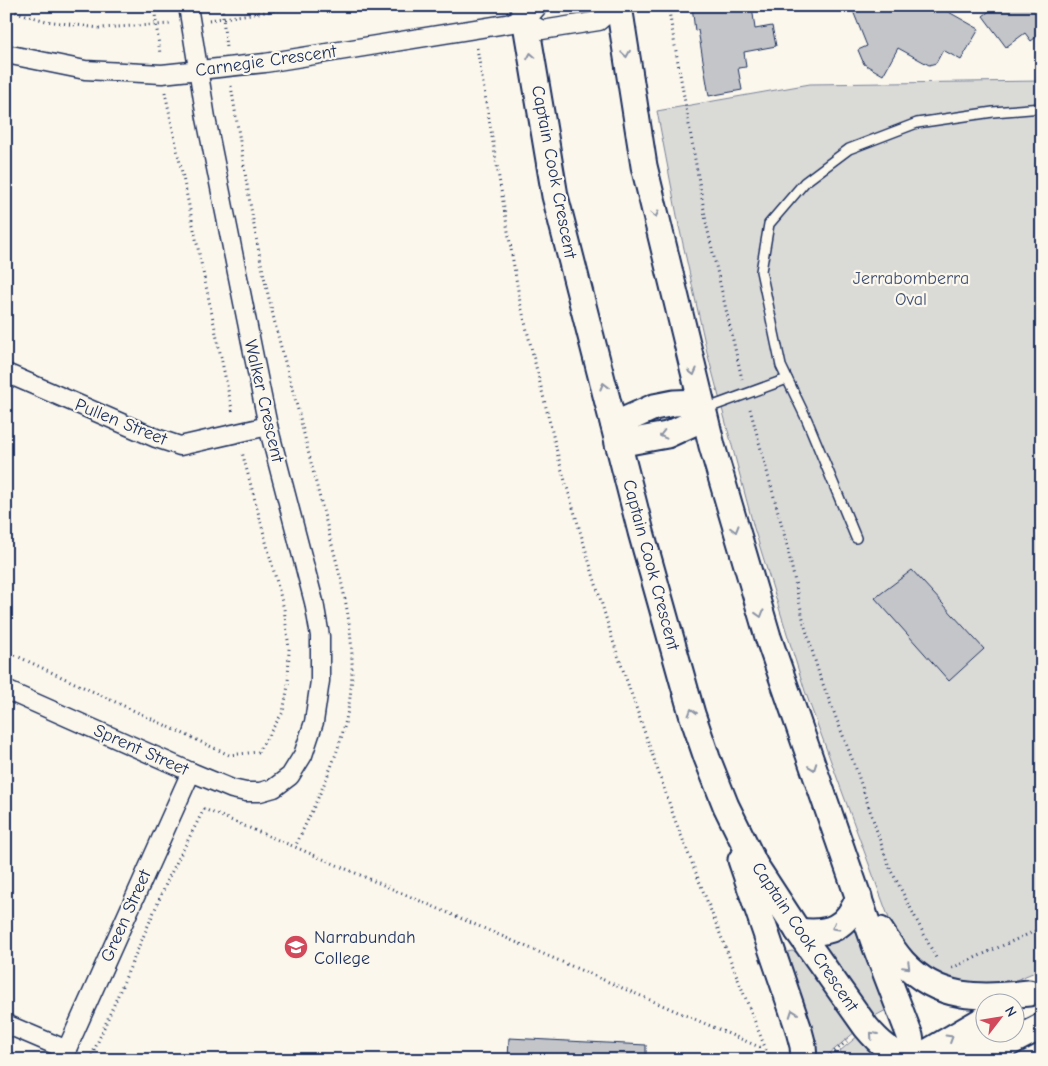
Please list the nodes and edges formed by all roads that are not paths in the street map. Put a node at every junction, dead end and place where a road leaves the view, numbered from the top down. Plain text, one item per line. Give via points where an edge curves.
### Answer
1 (617, 6) edge
2 (529, 11) edge
3 (190, 14) edge
4 (6, 54) edge
5 (199, 72) junction
6 (1042, 108) edge
7 (6, 373) edge
8 (787, 379) junction
9 (702, 410) junction
10 (268, 426) junction
11 (616, 434) junction
12 (856, 538) dead end
13 (6, 690) edge
14 (707, 758) junction
15 (191, 772) junction
16 (279, 785) joint
17 (859, 897) junction
18 (798, 930) junction
19 (1031, 1000) edge
20 (6, 1024) edge
21 (976, 1024) edge
22 (1042, 1026) edge
23 (982, 1044) edge
24 (64, 1055) edge
25 (804, 1060) edge
26 (914, 1060) edge
27 (948, 1060) edge
28 (977, 1060) edge

1 - 2 street, Carnegie Crescent via 600,21 542,30
1 -> 9 main road via 644,166
2 - 5 street, Carnegie Crescent via 473,30
11 -> 2 main road, Captain Cook Crescent via 555,196
3 - 5 street, Walker Crescent
4 - 5 street, Carnegie Crescent via 84,70 162,74
5 - 10 street, Walker Crescent
6 - 8 lane via 918,123 849,149 805,182 769,224 762,271
7 - 10 street, Pullen Street via 180,446
8 - 9 lane
8 - 12 lane
9 - 11 main road via 674,403 654,407
9 -> 17 main road via 768,637
10 - 16 street, Walker Crescent via 314,602 321,649 314,722 298,765
14 -> 11 main road, Captain Cook Crescent via 692,714
13 - 15 street, Sprent Street
14 - 18 main road, Captain Cook Crescent via 755,865
25 -> 14 main road via 798,1027
15 - 16 street, Sprent Street via 240,791 260,792
15 - 24 street, Green Street
17 -> 18 main road via 849,916 836,928 824,932
17 -> 19 main road via 902,961 931,984 970,996
17 - 26 main road via 910,1036
26 -> 18 main road, Captain Cook Crescent via 888,1050 872,1034
20 - 24 street
26 -> 21 main road
22 - 28 main road
23 - 27 main road

